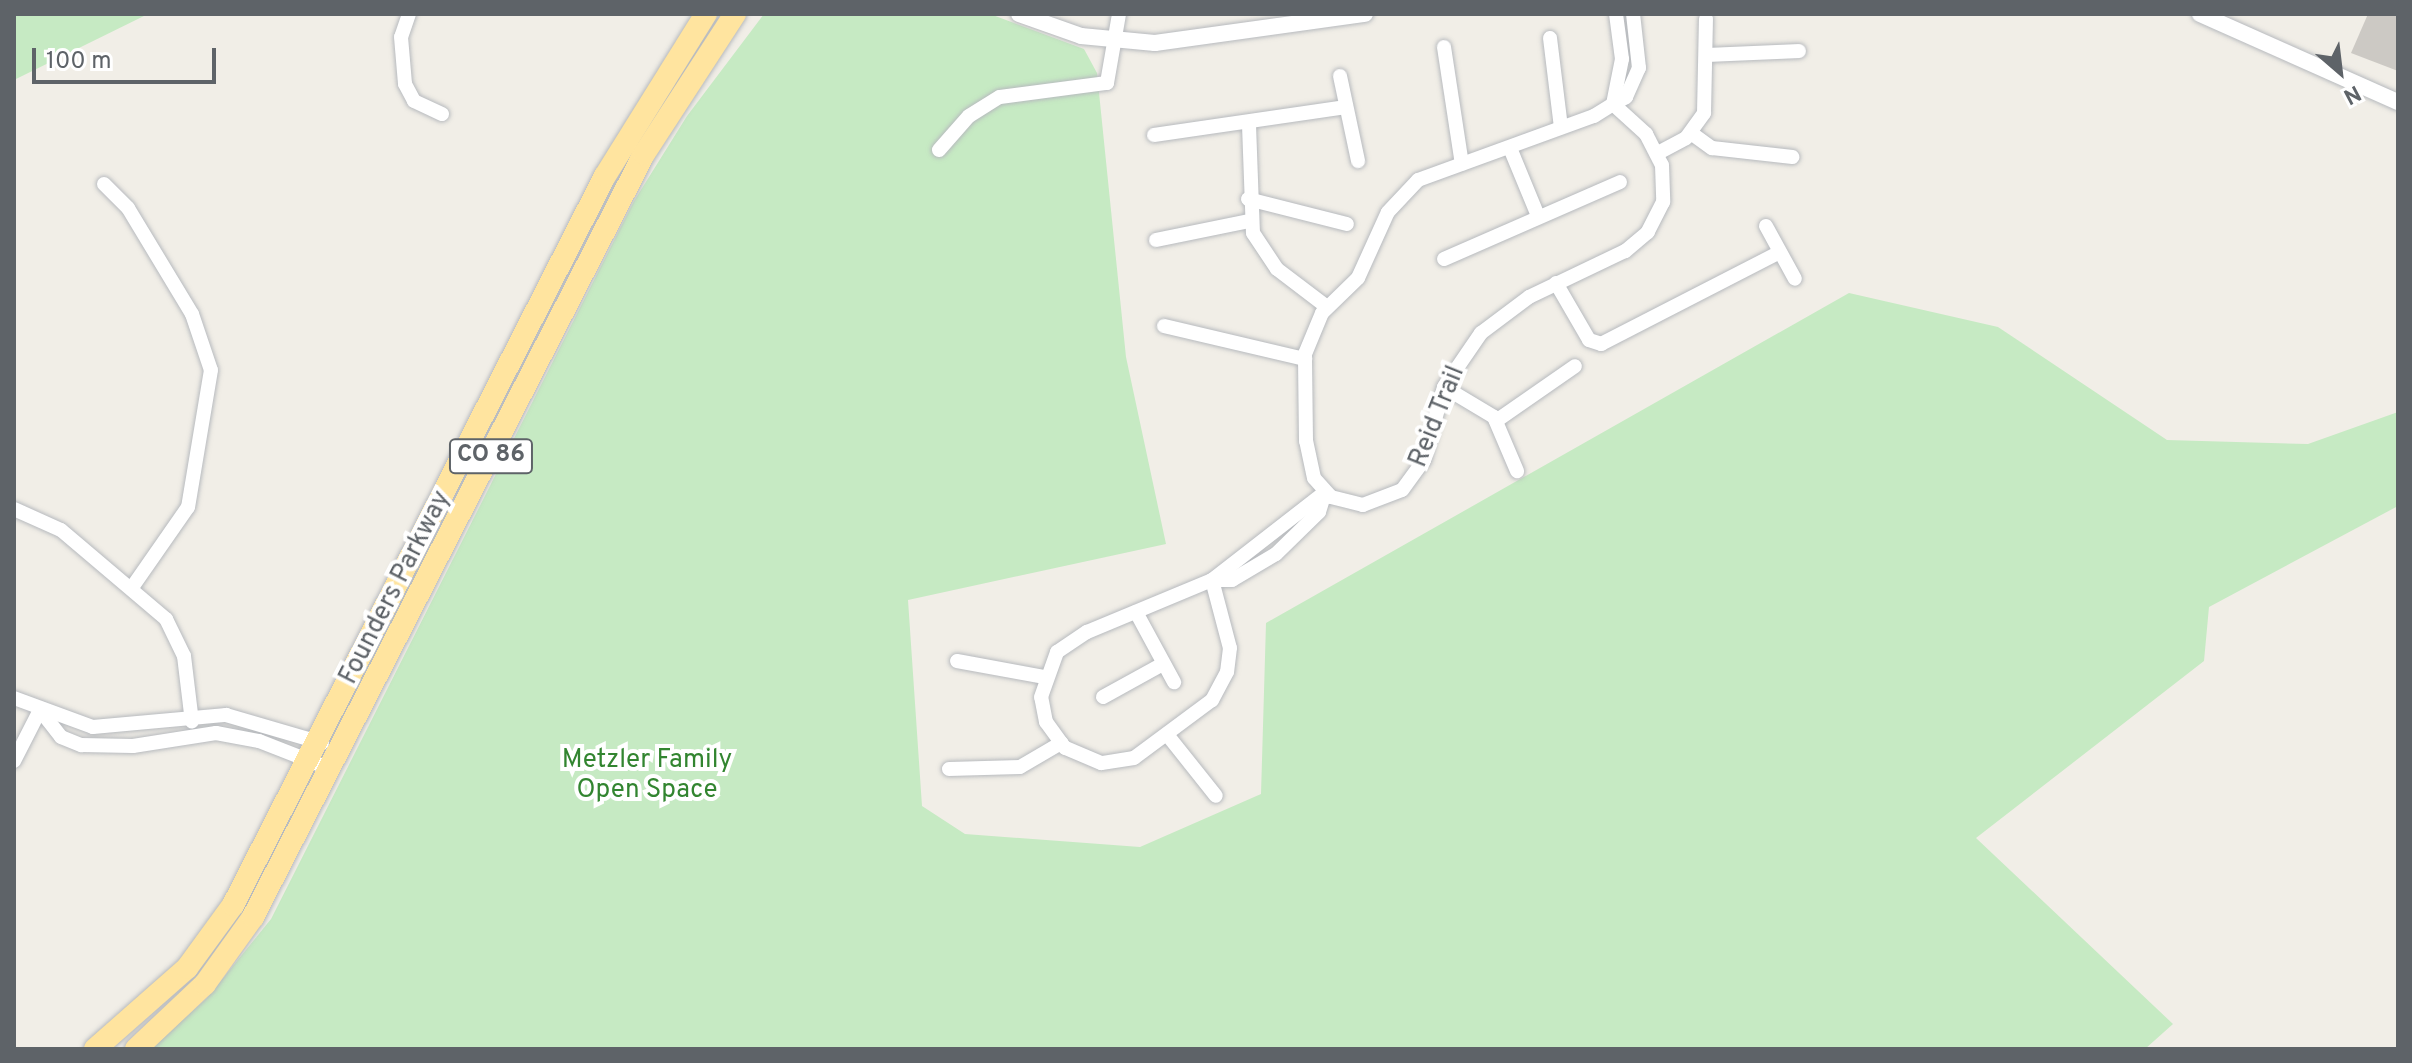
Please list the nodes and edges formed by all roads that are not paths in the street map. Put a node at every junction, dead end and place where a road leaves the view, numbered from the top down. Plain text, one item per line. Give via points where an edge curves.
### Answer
1 (409, 14) edge
2 (706, 14) edge
3 (735, 14) edge
4 (1019, 14) edge
5 (1119, 14) edge
6 (1365, 14) edge
7 (1616, 14) edge
8 (1633, 14) edge
9 (2200, 14) edge
10 (1706, 19) dead end
11 (2231, 20) edge
12 (1550, 38) dead end
13 (1116, 42) junction
14 (1444, 47) dead end
15 (1799, 51) dead end
16 (1708, 55) junction
17 (1340, 76) dead end
18 (2398, 102) edge
19 (1613, 104) junction
20 (1346, 107) junction
21 (442, 114) dead end
22 (1249, 125) junction
23 (1561, 127) junction
24 (1691, 133) junction
25 (1154, 135) dead end
26 (1510, 148) junction
27 (939, 150) dead end
28 (1658, 153) junction
29 (1792, 157) dead end
30 (1358, 161) dead end
31 (1462, 164) junction
32 (1620, 182) dead end
33 (104, 184) dead end
34 (1248, 199) junction
35 (1538, 216) junction
36 (1249, 221) junction
37 (1347, 224) dead end
38 (1766, 226) dead end
39 (1156, 240) dead end
40 (1780, 252) junction
41 (1444, 259) dead end
42 (1795, 279) dead end
43 (1556, 283) junction
44 (1327, 307) junction
45 (1164, 326) dead end
46 (1305, 359) junction
47 (1575, 366) dead end
48 (1444, 387) junction
49 (1496, 421) junction
50 (1517, 471) dead end
51 (1325, 492) junction
52 (14, 509) edge
53 (1212, 580) junction
54 (133, 586) junction
55 (1136, 612) junction
56 (957, 661) dead end
57 (1163, 664) junction
58 (1044, 677) junction
59 (1174, 682) dead end
60 (1103, 697) dead end
61 (14, 698) edge
62 (40, 710) junction
63 (191, 715) junction
64 (193, 734) junction
65 (1169, 737) junction
66 (1061, 743) junction
67 (314, 750) junction
68 (14, 761) edge
69 (338, 761) junction
70 (949, 769) dead end
71 (1216, 796) dead end
72 (95, 1049) edge
73 (136, 1049) edge

1 - 21 street via 401,37 405,84 414,101
2 - 67 highway, Founders Parkway / CO 86 via 605,176
3 - 69 highway, Founders Parkway / CO 86 via 644,154
4 - 13 street
5 - 13 street
6 - 13 street via 1178,41
7 - 19 street via 1622,59
8 - 19 street via 1637,80
9 - 11 street
10 - 16 street
11 - 18 street
12 - 23 street
13 - 27 street via 1107,83 1000,97 969,116
14 - 31 street
15 - 16 street
16 - 24 street via 1707,105
17 - 20 street
19 - 23 street
19 - 28 street
20 - 22 street
20 - 30 street
22 - 25 street
22 - 34 street via 1254,165
23 - 26 street
24 - 28 street
24 - 29 street via 1712,148
26 - 31 street
26 - 35 street
28 - 43 street, Reid Trail via 1664,192 1648,232 1625,251
31 - 44 street via 1426,176 1402,193 1358,278
32 - 35 street
33 - 54 street via 128,208 192,314 211,370 188,507
34 - 36 street
34 - 37 street
35 - 41 street
36 - 39 street
36 - 44 street via 1277,269
38 - 40 street
40 - 42 street
40 - 43 street via 1601,344 1589,340
43 - 48 street, Reid Trail via 1481,333
44 - 46 street
45 - 46 street
46 - 51 street via 1307,459
47 - 49 street
48 - 49 street
48 - 51 street, Reid Trail via 1424,460 1402,490 1363,505
49 - 50 street
51 - 53 street
52 - 54 street via 61,530
53 - 55 street
53 - 65 street via 1230,640 1227,672 1204,710
54 - 63 street via 166,619 179,643
55 - 57 street
55 - 58 street via 1070,641
56 - 58 street
57 - 59 street
57 - 60 street
58 - 66 street via 1043,713
61 - 62 street
62 - 63 street via 108,729
62 - 64 street via 54,732 81,745 133,746
62 - 68 street
63 - 64 street
63 - 67 street via 249,718
64 - 67 street
65 - 66 street via 1143,754 1110,763 1084,759
65 - 71 street
66 - 70 street via 1020,767
67 - 69 street
67 - 69 street
67 - 72 highway, Founders Parkway / CO 86 via 245,884 203,949
69 - 73 highway, Founders Parkway / CO 86 via 222,963

